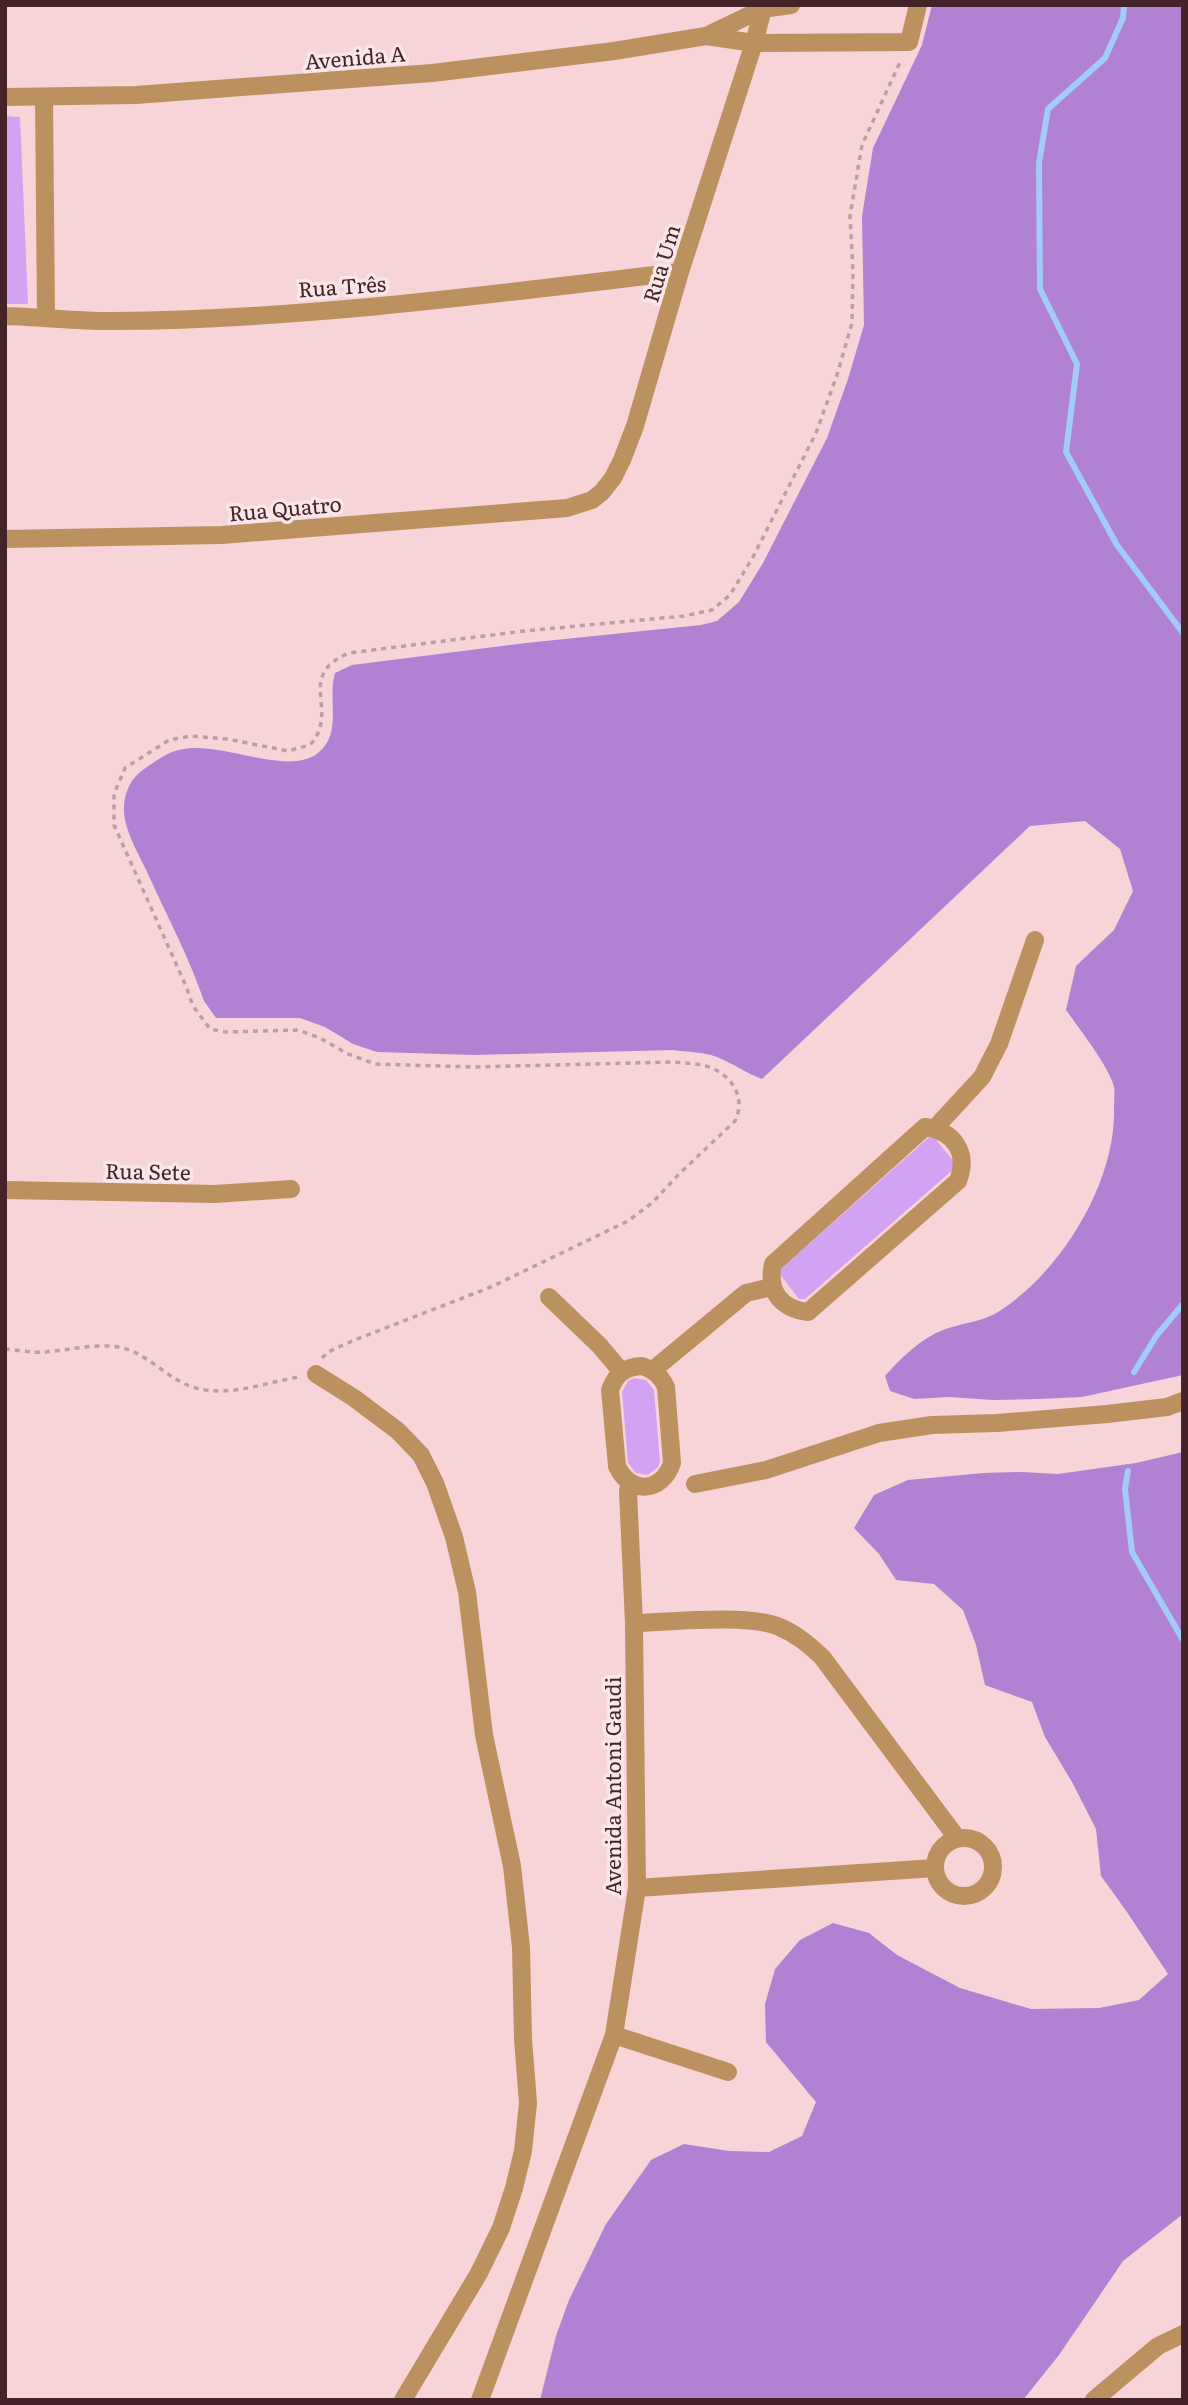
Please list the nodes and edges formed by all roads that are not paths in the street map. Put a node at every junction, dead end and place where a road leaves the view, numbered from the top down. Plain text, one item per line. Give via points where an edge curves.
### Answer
1 (791, 5) edge
2 (918, 5) edge
3 (763, 7) edge
4 (706, 36) junction
5 (754, 43) junction
6 (5, 97) edge
7 (44, 97) junction
8 (680, 272) junction
9 (5, 316) edge
10 (46, 317) junction
11 (567, 508) joint
12 (5, 539) edge
13 (1035, 940) dead end
14 (936, 1128) junction
15 (291, 1189) dead end
16 (5, 1190) edge
17 (772, 1287) junction
18 (549, 1297) dead end
19 (653, 1370) junction
20 (621, 1371) junction
21 (316, 1374) road end
22 (1183, 1401) edge
23 (629, 1483) junction
24 (695, 1483) dead end
25 (634, 1623) junction
26 (957, 1838) junction
27 (935, 1868) junction
28 (637, 1888) junction
29 (614, 2035) junction
30 (728, 2072) dead end
31 (1183, 2334) edge
32 (404, 2400) edge
33 (480, 2400) edge
34 (1094, 2400) edge

1 - 3 street, Avenida A
2 - 5 street, Avenida A via 909,42
3 - 4 street, Avenida A
3 - 5 street, Rua Um
4 - 5 street, Avenida A
4 - 7 street, Avenida A via 432,73 136,95
5 - 8 street, Rua Um
6 - 7 street, Avenida A
7 - 10 street
8 - 10 street, Rua Três via 371,307 110,321
8 - 11 street, Rua Um via 635,426 613,478 592,500
9 - 10 street, Rua Três
11 - 12 street, Rua Quatro via 222,535
13 - 14 street via 999,1044 982,1077
14 - 17 street via 925,1127 773,1264
14 - 17 street via 960,1149 958,1181 808,1312 786,1306
15 - 16 street, Rua Sete via 215,1194
17 - 19 street via 747,1293
18 - 20 street
19 - 20 street via 642,1366
19 - 23 street via 666,1387 672,1463 661,1482 640,1487
20 - 23 street via 610,1390 617,1466
21 - 32 street via 414,1447 443,1504 467,1592 484,1735 512,1866 521,1947 528,2103 514,2188 479,2273
22 - 24 street via 1107,1414 932,1425 879,1433 766,1470
23 - 25 street, Avenida Antoni Gaudi
25 - 26 street via 746,1620 774,1625 800,1637 822,1657
25 - 28 street, Avenida Antoni Gaudi
26 - 27 street via 940,1849
26 - 27 street via 985,1847 993,1865 988,1884 961,1896 943,1887
27 - 28 street
28 - 29 street, Avenida Antoni Gaudi
29 - 30 street
29 - 33 street, Avenida Antoni Gaudi
31 - 34 street via 1158,2346

